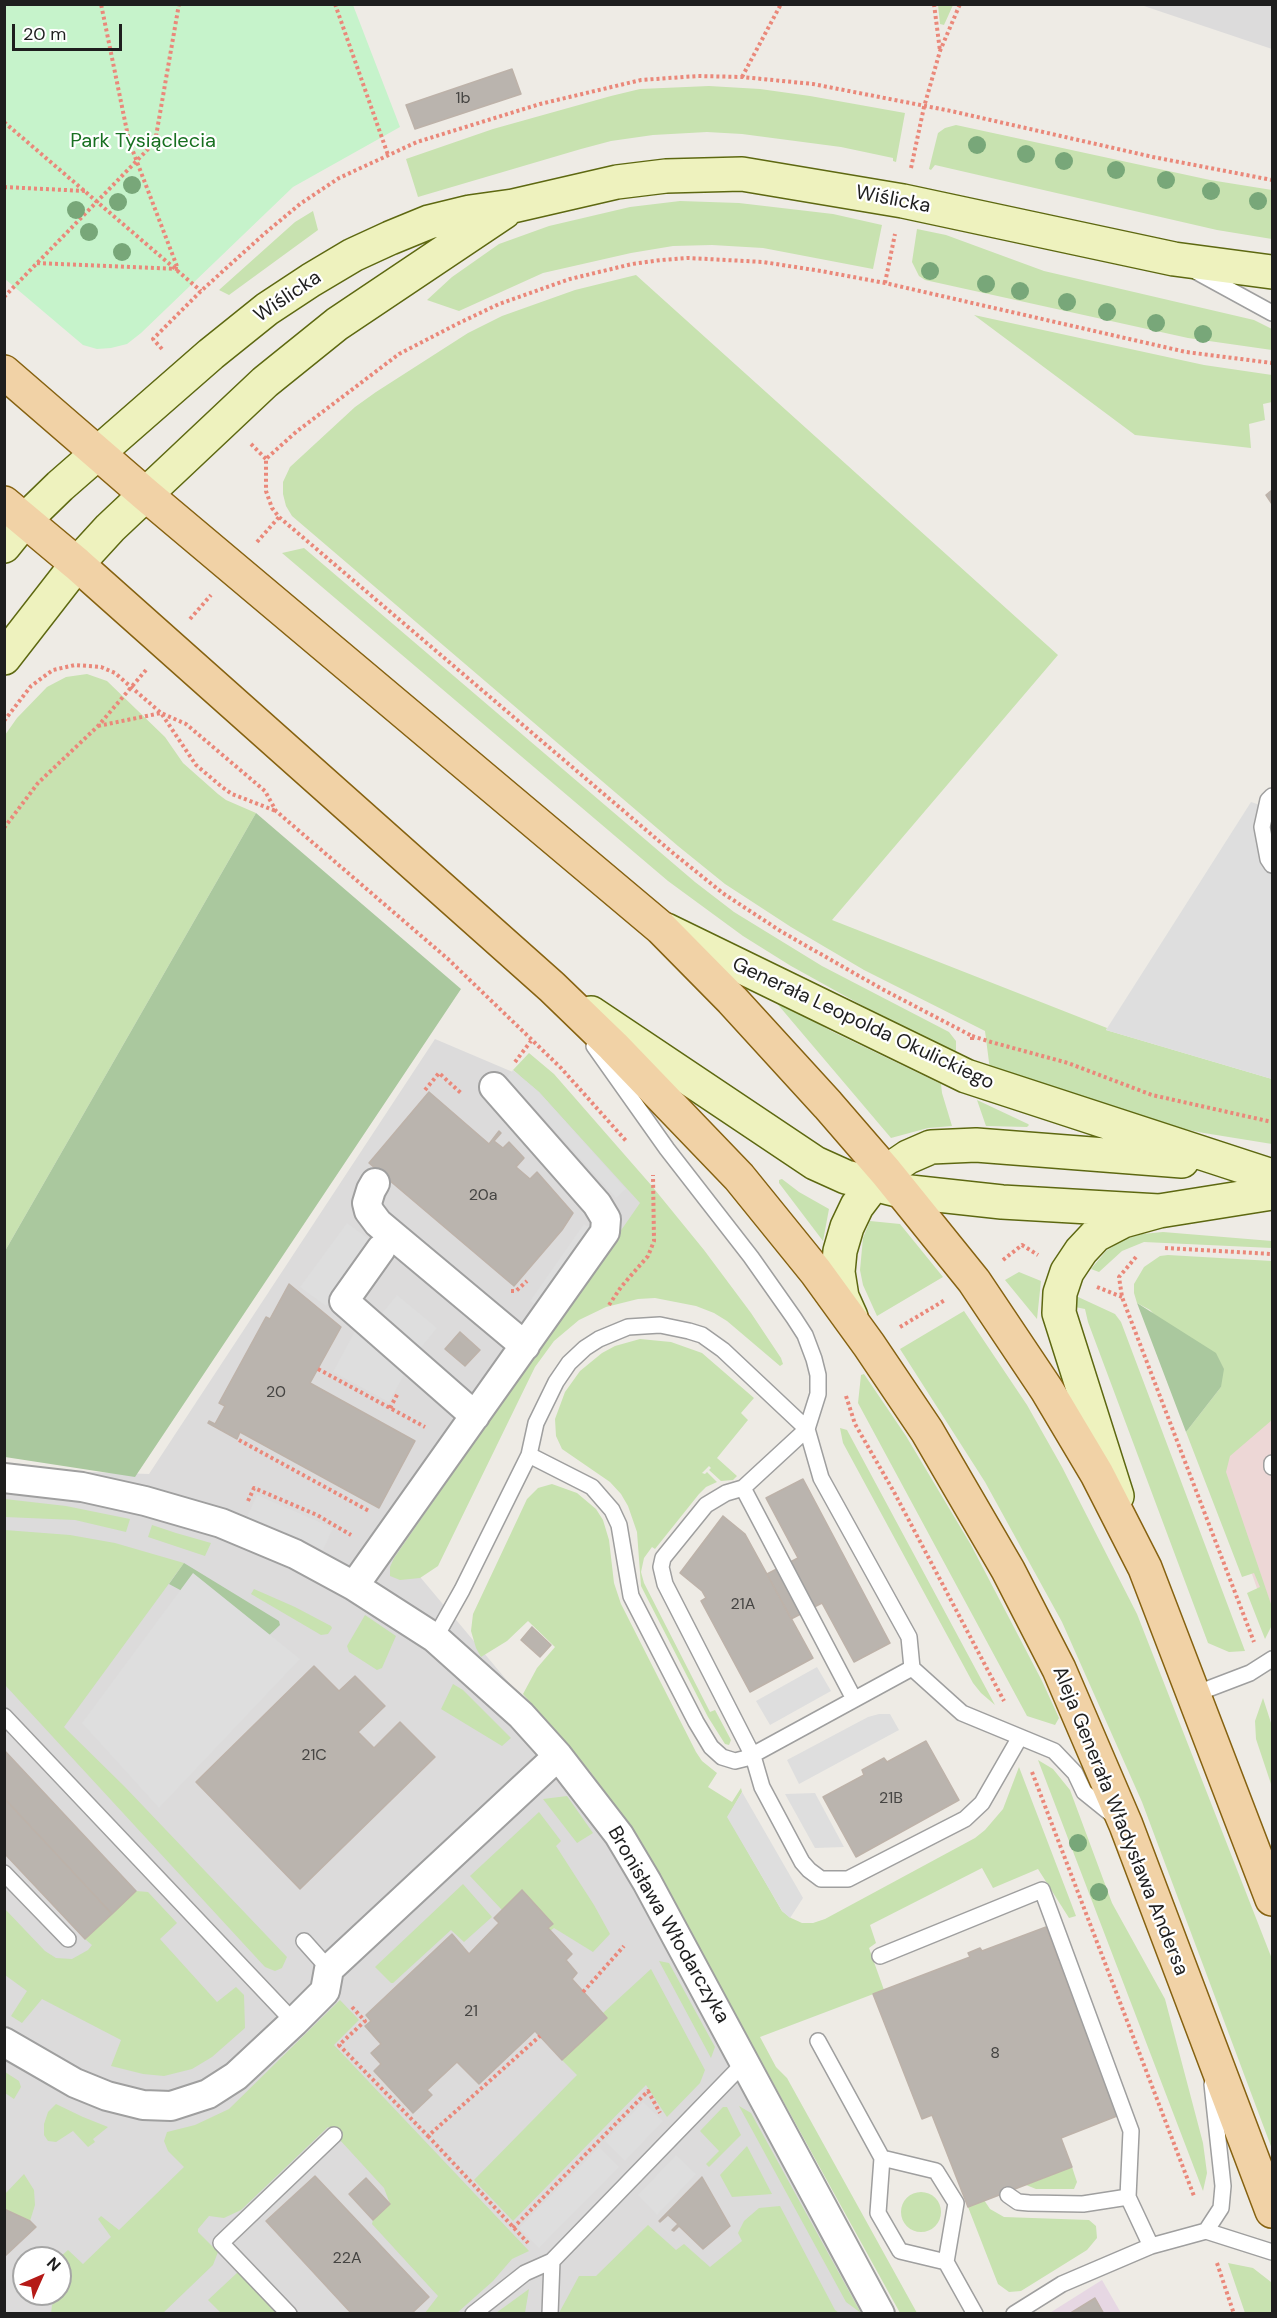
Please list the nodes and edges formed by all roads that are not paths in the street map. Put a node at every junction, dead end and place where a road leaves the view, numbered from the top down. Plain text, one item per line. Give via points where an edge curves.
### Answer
1 (513, 206) junction
2 (1174, 259) junction
3 (1272, 272) edge
4 (1272, 313) edge
5 (4, 372) edge
6 (98, 453) junction
7 (145, 494) junction
8 (15, 511) edge
9 (4, 546) edge
10 (77, 564) junction
11 (4, 658) edge
12 (1272, 796) edge
13 (1272, 865) edge
14 (661, 928) junction
15 (552, 987) junction
16 (494, 1087) dead end
17 (1241, 1165) junction
18 (882, 1174) junction
19 (1272, 1176) edge
20 (375, 1183) dead end
21 (1272, 1193) edge
22 (1159, 1211) junction
23 (381, 1249) dead end
24 (855, 1325) junction
25 (525, 1346) junction
26 (475, 1416) junction
27 (807, 1429) junction
28 (529, 1455) junction
29 (4, 1478) edge
30 (743, 1488) junction
31 (1130, 1538) junction
32 (354, 1586) junction
33 (435, 1638) junction
34 (1272, 1659) edge
35 (912, 1668) junction
36 (1195, 1694) junction
37 (854, 1699) junction
38 (4, 1716) edge
39 (1020, 1737) junction
40 (558, 1756) junction
41 (753, 1756) junction
42 (1126, 1825) junction
43 (4, 1873) edge
44 (1272, 1899) edge
45 (68, 1939) dead end
46 (304, 1941) dead end
47 (880, 1956) dead end
48 (329, 1969) junction
49 (294, 2022) junction
50 (1207, 2040) junction
51 (818, 2041) dead end
52 (4, 2042) edge
53 (745, 2062) junction
54 (334, 2134) dead end
55 (882, 2158) junction
56 (1008, 2195) dead end
57 (1128, 2197) junction
58 (1272, 2211) edge
59 (1206, 2231) junction
60 (1151, 2246) junction
61 (1272, 2252) edge
62 (552, 2261) junction
63 (946, 2262) junction
64 (289, 2313) edge
65 (473, 2313) edge
66 (550, 2313) edge
67 (880, 2313) edge
68 (975, 2313) edge
69 (1014, 2313) edge

1 - 2 main road, Wiślicka via 656,177 742,174 903,201
1 - 6 main road, Wiślicka via 429,222 353,255 267,309
1 - 7 main road, Wiślicka via 337,324 265,382
2 - 3 main road, Wiślicka
2 - 4 lane
5 - 6 main road
6 - 7 main road
6 - 8 main road, Wiślicka
7 - 10 main road, Wiślicka
7 - 14 main road
8 - 9 main road, Wiślicka
8 - 10 main road, Aleja Generała Władysława Andersa
10 - 11 main road, Wiślicka
10 - 15 main road, Aleja Generała Władysława Andersa
12 - 13 lane via 1262,826
14 - 17 main road, Generała Leopolda Okulickiego via 966,1076
14 - 18 main road via 828,1105
15 - 18 main road via 815,1163 846,1177
15 - 24 main road, Aleja Generała Władysława Andersa via 740,1177
15 - 27 lane via 805,1335 818,1375 818,1394
16 - 25 street via 597,1204 607,1225 602,1239
17 - 18 main road, Generała Leopolda Okulickiego via 954,1145 931,1147
17 - 19 main road, Generała Leopolda Okulickiego
18 - 22 main road via 1002,1202
18 - 24 main road, Generała Leopolda Okulickiego via 857,1206 839,1261 842,1297
18 - 31 main road via 974,1281 1023,1352 1072,1431
20 - 25 street via 367,1203 378,1223
21 - 22 main road
22 - 31 main road via 1123,1221 1096,1235 1074,1261 1058,1303
23 - 26 street via 344,1300
24 - 42 main road, Aleja Generała Władysława Andersa via 927,1431 1008,1570 1059,1669
25 - 26 street
26 - 32 street
27 - 28 lane via 712,1341 675,1327 644,1325 599,1339 569,1363 536,1423
27 - 30 lane
27 - 35 lane via 821,1478 909,1637
28 - 33 lane
28 - 41 lane via 591,1487 612,1510 619,1525 631,1596 696,1722 716,1754 735,1761
29 - 32 street, Bronisława Włodarczyka via 82,1487 221,1523 295,1554
30 - 37 lane
30 - 41 lane via 706,1505 663,1558 661,1567 665,1584
31 - 36 main road
32 - 33 street, Bronisława Włodarczyka
33 - 40 street, Bronisława Włodarczyka via 520,1715
34 - 36 lane via 1250,1673
35 - 37 lane
35 - 39 lane via 962,1713
36 - 44 main road
37 - 41 lane
38 - 49 lane
39 - 41 lane via 982,1803 965,1819 862,1874 835,1881 821,1879 802,1862 762,1787
39 - 42 lane via 1054,1751 1076,1773 1084,1792
40 - 48 street
40 - 53 street, Bronisława Włodarczyka via 619,1834
42 - 50 main road, Aleja Generała Władysława Andersa
43 - 45 lane
46 - 48 lane
47 - 57 lane via 1042,1890 1131,2131
48 - 49 street via 325,1991
49 - 52 street via 236,2076 208,2094 171,2106 143,2105 107,2096 75,2083
50 - 58 main road, Aleja Generała Władysława Andersa
50 - 59 lane via 1223,2187 1221,2208
51 - 55 lane
53 - 62 lane
53 - 67 street, Bronisława Włodarczyka
54 - 64 lane via 221,2243
55 - 63 lane via 878,2213 900,2251
55 - 63 lane via 936,2171 956,2203
56 - 57 lane via 1018,2202 1083,2204
57 - 60 lane
59 - 60 lane
59 - 61 lane
60 - 69 lane via 1062,2284
62 - 65 lane via 525,2273
62 - 66 lane
63 - 68 lane

